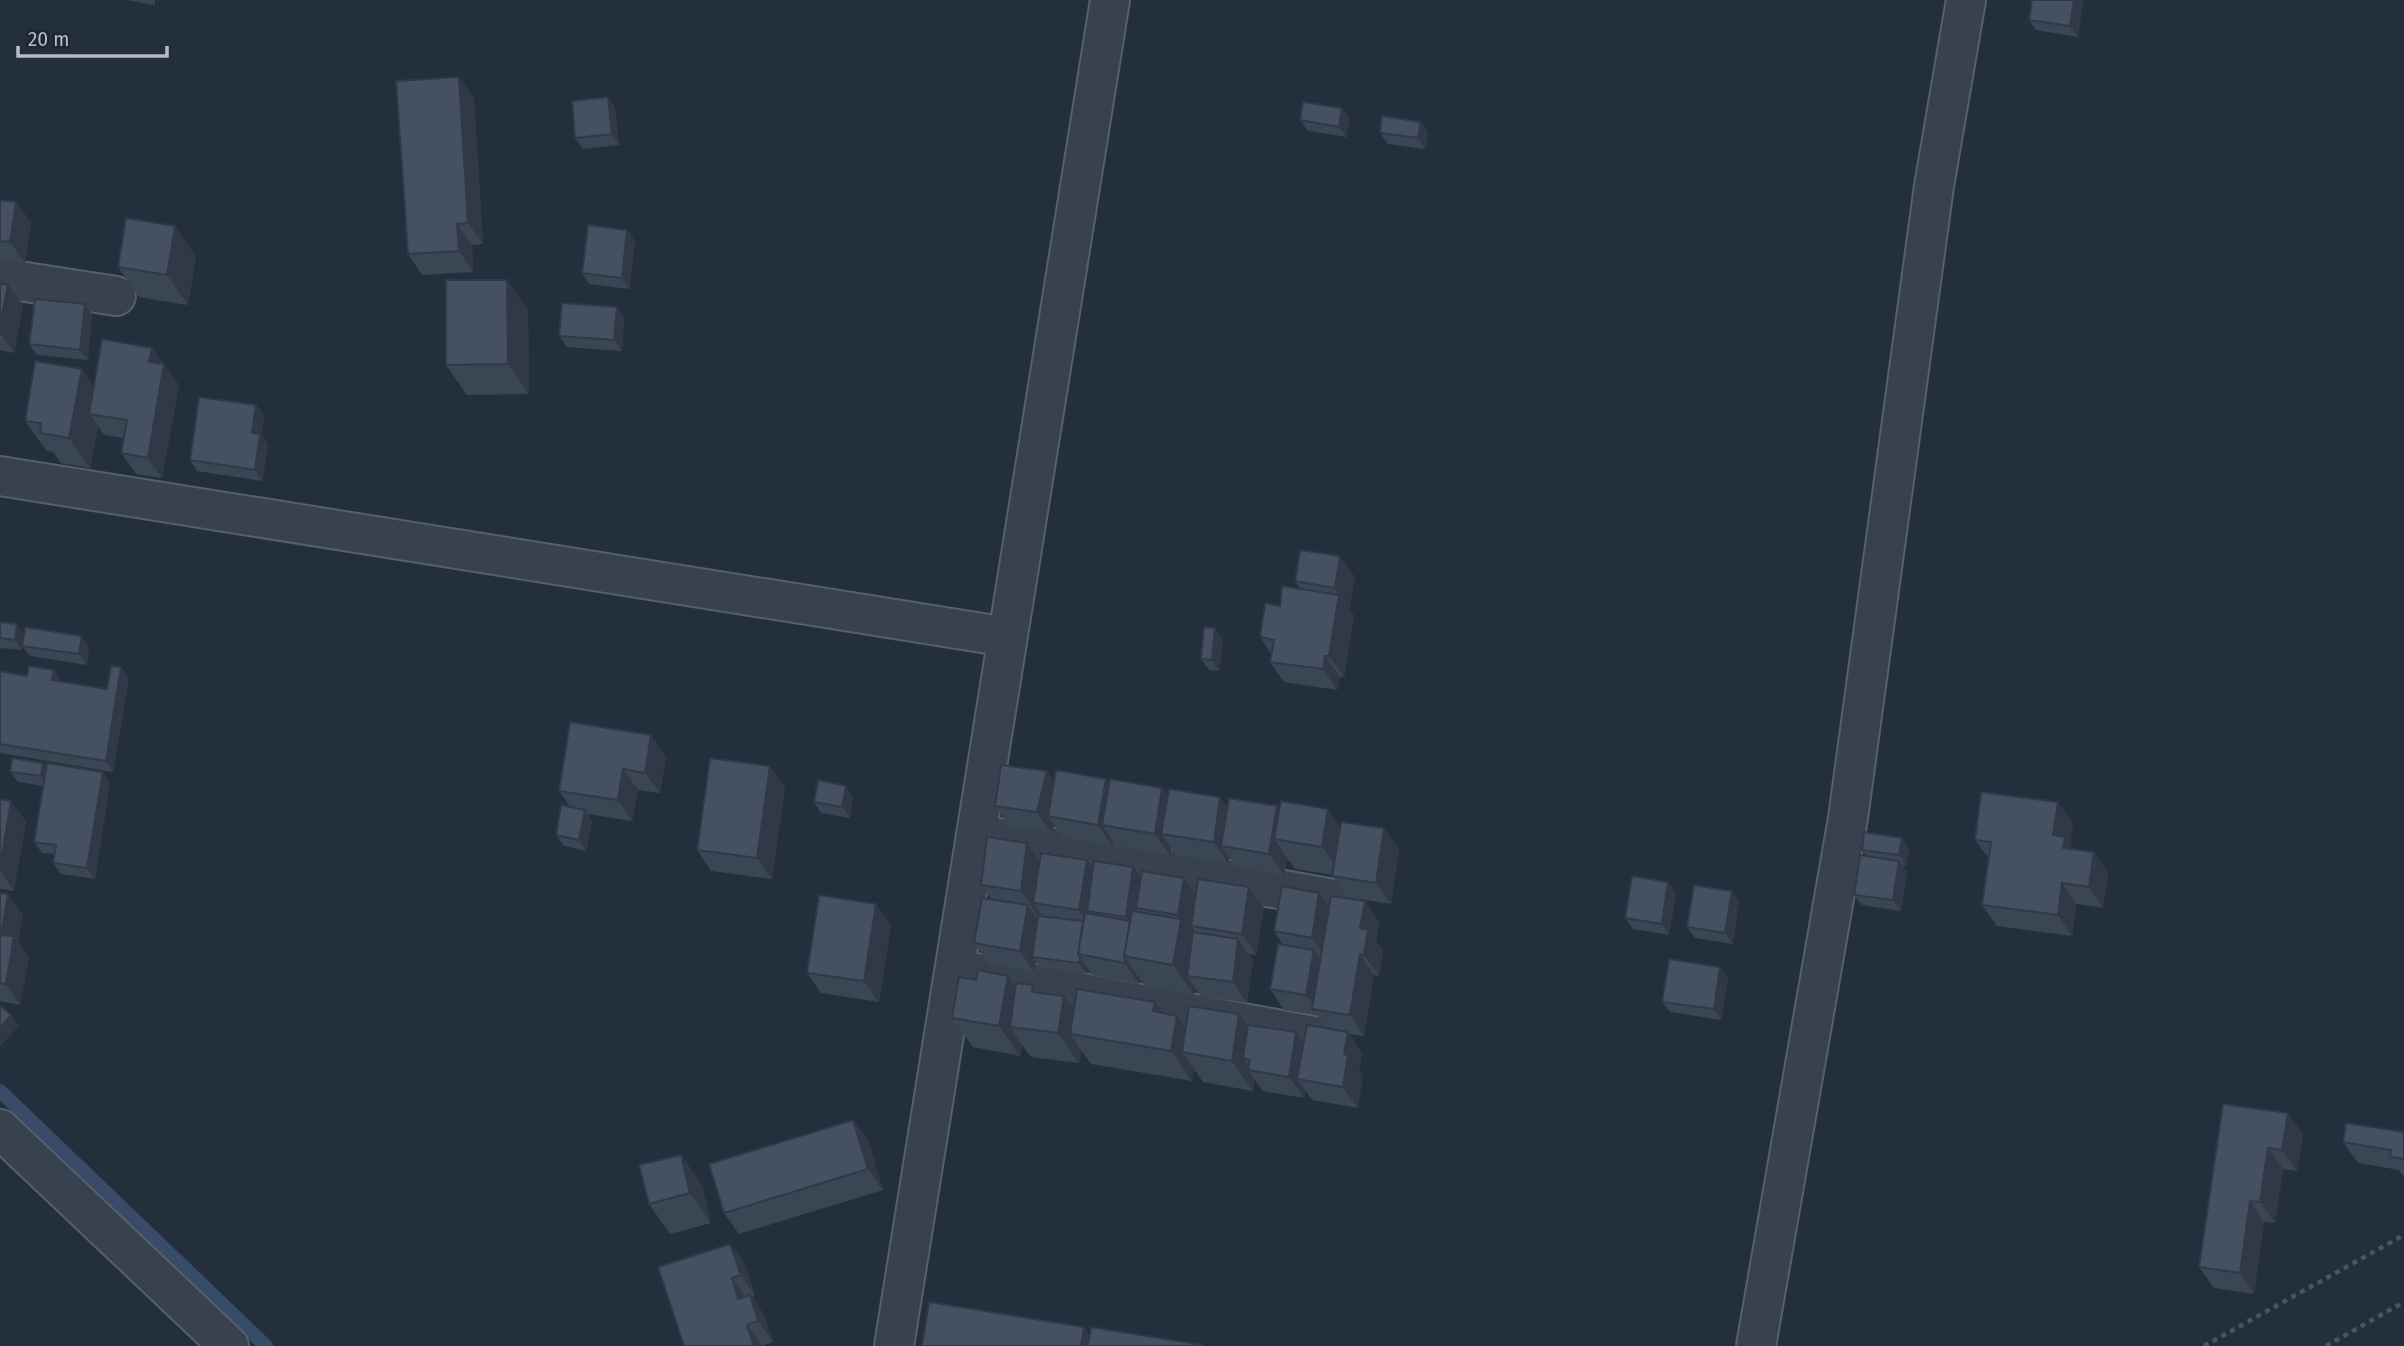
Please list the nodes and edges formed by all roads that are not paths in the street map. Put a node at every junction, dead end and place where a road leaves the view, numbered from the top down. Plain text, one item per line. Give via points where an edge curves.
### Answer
1 (1110, 0) edge
2 (1966, 0) edge
3 (0, 278) edge
4 (116, 296) edge
5 (0, 476) edge
6 (1007, 637) junction
7 (976, 834) junction
8 (1288, 891) junction
9 (1339, 900) edge
10 (1283, 931) edge
11 (954, 969) junction
12 (1324, 1038) edge
13 (0, 1129) edge
14 (229, 1346) edge
15 (894, 1346) edge
16 (1756, 1346) edge

1 - 6 street
2 - 16 street via 1934,186 1848,818
3 - 4 street
5 - 6 street
6 - 7 street
7 - 8 street
7 - 11 street
8 - 9 street
8 - 10 street
11 - 12 street via 1272,1013
11 - 15 street
13 - 14 street

